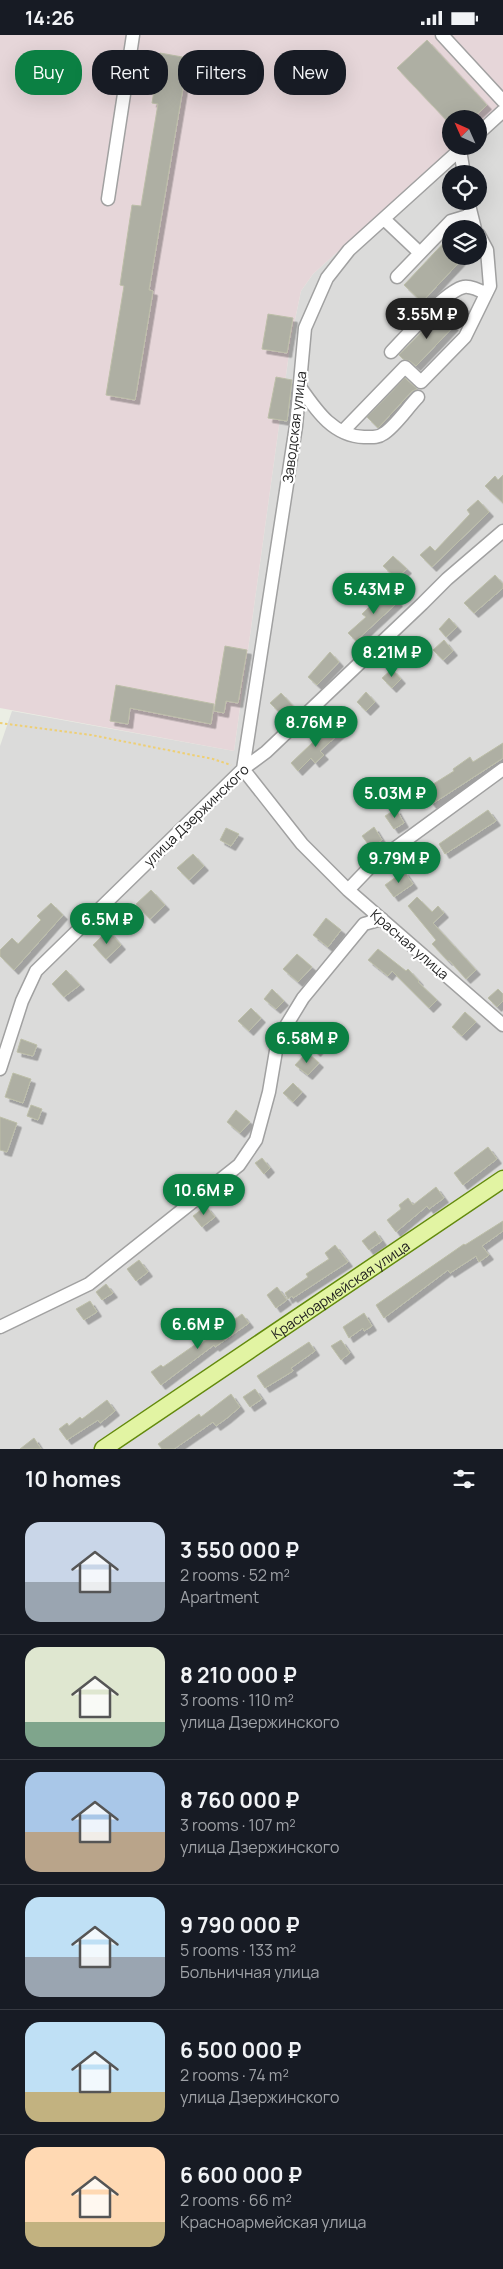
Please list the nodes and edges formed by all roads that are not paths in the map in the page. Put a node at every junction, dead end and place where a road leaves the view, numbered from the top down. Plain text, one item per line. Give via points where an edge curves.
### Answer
1 (133, 35) edge
2 (442, 35) edge
3 (503, 101) edge
4 (503, 111) edge
5 (488, 125) edge
6 (454, 155) edge
7 (108, 199) dead end
8 (470, 210) edge
9 (471, 215) junction
10 (384, 219) junction
11 (472, 220) edge
12 (487, 249) edge
13 (420, 253) junction
14 (397, 277) dead end
15 (486, 294) junction
16 (391, 352) dead end
17 (300, 387) junction
18 (418, 397) dead end
19 (344, 431) junction
20 (503, 531) edge
21 (243, 769) junction
22 (503, 769) edge
23 (348, 889) junction
24 (362, 901) junction
25 (382, 919) junction
26 (364, 924) junction
27 (503, 1025) edge
28 (0, 1069) edge
29 (503, 1179) edge
30 (0, 1327) edge
31 (103, 1449) edge

1 - 7 street
2 - 3 street
4 - 5 street
6 - 10 street, Заводская улица
8 - 9 street
9 - 11 street
9 - 13 street via 451,221
10 - 13 street
10 - 17 street, Заводская улица via 349,251 326,278 305,328
12 - 15 street via 490,286
13 - 14 street
15 - 16 street via 465,287 456,289
15 - 19 street via 465,337 421,382 405,367
17 - 19 street via 322,417
17 - 21 street, Заводская улица
18 - 19 street via 384,434 354,437
20 - 21 street, улица Дзержинского via 446,579 266,752
21 - 23 street, Красная улица via 302,844
21 - 28 street, улица Дзержинского via 36,971 22,1001
22 - 23 street via 372,865
23 - 24 street, Красная улица
24 - 25 street, Красная улица
24 - 26 street
25 - 26 street
25 - 27 street, Красная улица
26 - 30 street via 304,997 278,1039 256,1140 238,1165 89,1283
29 - 31 main road, Красноармейская улица

